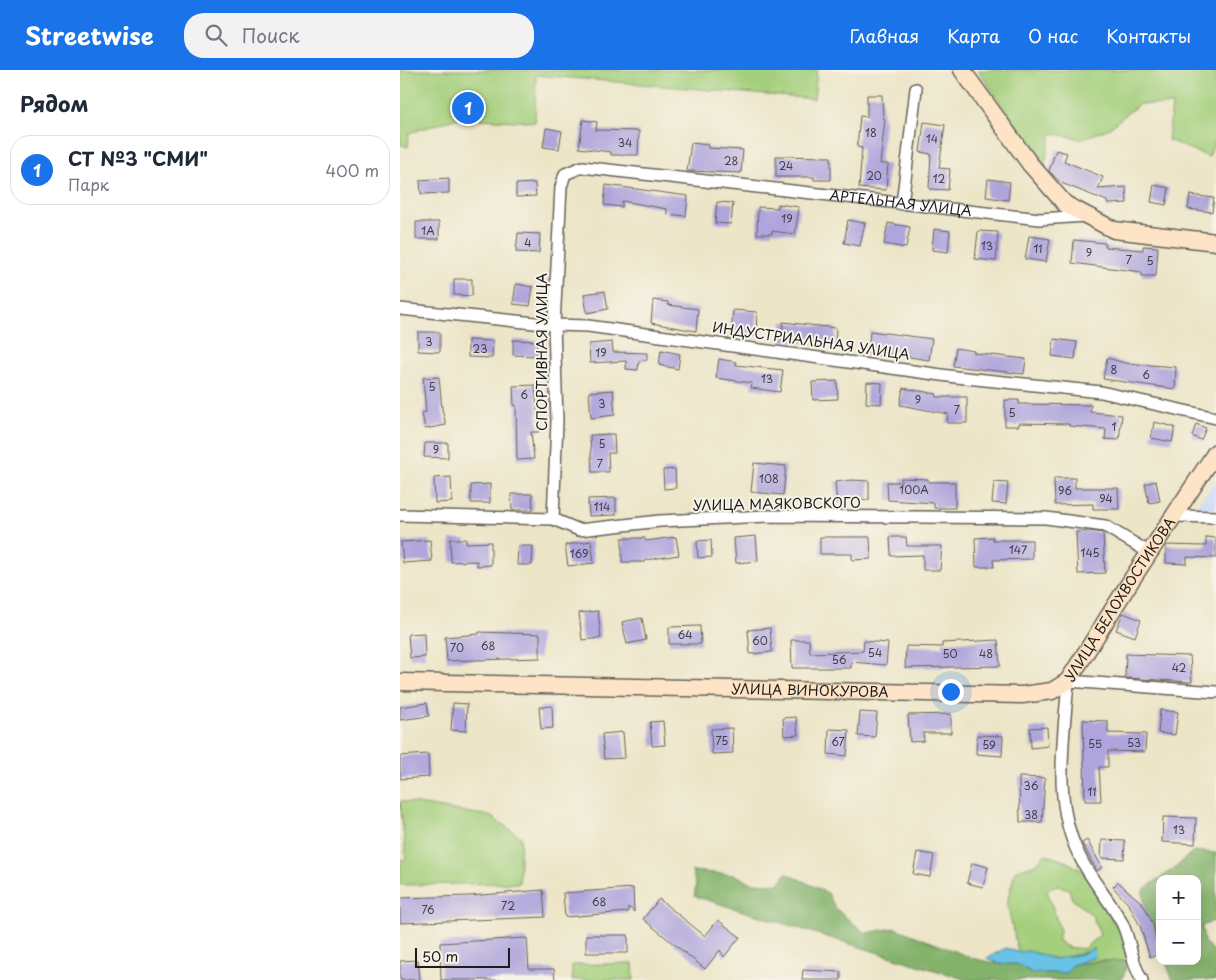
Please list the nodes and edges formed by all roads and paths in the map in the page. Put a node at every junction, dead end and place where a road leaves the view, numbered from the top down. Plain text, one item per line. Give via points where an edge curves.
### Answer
1 (962, 70) edge
2 (916, 89) dead end
3 (582, 167) joint
4 (902, 204) junction
5 (1086, 216) junction
6 (1216, 242) edge
7 (400, 309) edge
8 (554, 325) junction
9 (1216, 418) edge
10 (1216, 452) edge
11 (400, 516) edge
12 (1174, 516) junction
13 (1216, 517) edge
14 (553, 519) junction
15 (1150, 552) junction
16 (1068, 681) junction
17 (400, 682) edge
18 (1216, 692) edge
19 (1142, 980) edge

1 - 5 main road via 1049,188 1065,204
2 - 4 street
3 - 4 street, АРТЕЛЬНАЯ УЛИЦА
3 - 8 street, СПОРТИВНАЯ УЛИЦА via 565,174 561,187
4 - 5 street, АРТЕЛЬНАЯ УЛИЦА via 1040,219
5 - 6 main road via 1114,230
7 - 8 street, ИНДУСТРИАЛЬНАЯ УЛИЦА
8 - 9 street, ИНДУСТРИАЛЬНАЯ УЛИЦА via 588,326 956,377 1101,392
8 - 14 street, СПОРТИВНАЯ УЛИЦА via 557,421
10 - 12 main road, УЛИЦА БЕЛОХВОСТИКОВА
11 - 14 street, УЛИЦА МАЯКОВСКОГО
12 - 13 street
12 - 15 main road, УЛИЦА БЕЛОХВОСТИКОВА
14 - 15 street, УЛИЦА МАЯКОВСКОГО via 579,530 660,521 767,516 1046,518 1105,526
15 - 16 main road, УЛИЦА БЕЛОХВОСТИКОВА
16 - 17 main road, УЛИЦА ВИНОКУРОВА via 1052,691 1022,695
16 - 18 street
16 - 19 street, УЛИЦА БЕЛОХВОСТИКОВА via 1061,793 1065,820 1080,858 1121,922

